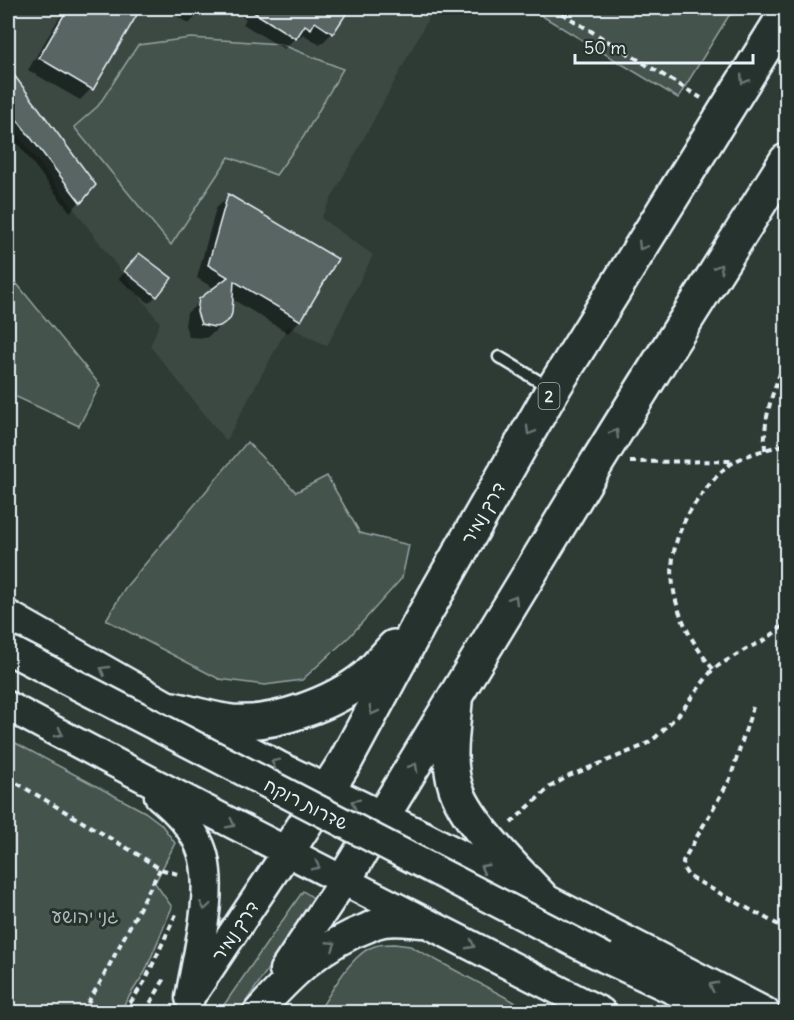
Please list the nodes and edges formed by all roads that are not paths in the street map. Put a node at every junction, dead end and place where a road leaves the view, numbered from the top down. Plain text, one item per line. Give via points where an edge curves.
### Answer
1 (786, 13) edge
2 (786, 161) edge
3 (499, 357) dead end
4 (553, 389) junction
5 (8, 615) edge
6 (424, 615) junction
7 (10, 651) edge
8 (455, 696) junction
9 (8, 706) edge
10 (173, 709) junction
11 (130, 772) junction
12 (327, 789) junction
13 (383, 817) junction
14 (287, 852) junction
15 (344, 880) junction
16 (542, 898) junction
17 (432, 925) junction
18 (605, 958) junction
19 (184, 1005) edge
20 (256, 1012) edge
21 (601, 1012) edge
22 (692, 1012) edge
23 (721, 1012) edge
24 (765, 1012) edge

1 -> 4 highway, דרך נמיר / 2
8 -> 2 highway
3 - 4 lane
4 -> 6 highway, דרך נמיר / 2
10 -> 5 main road
6 - 10 highway via 366,676 318,706 232,722
6 -> 12 highway, דרך נמיר / 2
7 - 18 main road, שדרות רוקח, bridge
13 -> 8 highway
8 - 16 highway via 454,785 491,843
9 -> 11 main road
12 -> 10 main road
11 -> 14 main road
11 -> 19 main road via 172,807 200,846 206,870 207,895
13 -> 12 main road
12 - 14 highway, דרך נמיר / 2
13 - 15 highway
16 -> 13 main road
14 -> 15 main road
14 - 19 main road, דרך נמיר
15 - 17 main road
15 - 20 main road
24 -> 16 main road
20 -> 17 main road via 282,985 346,935 382,922
17 -> 21 main road
18 - 22 main road, שדרות רוקח
18 - 23 main road, שדרות רוקח

